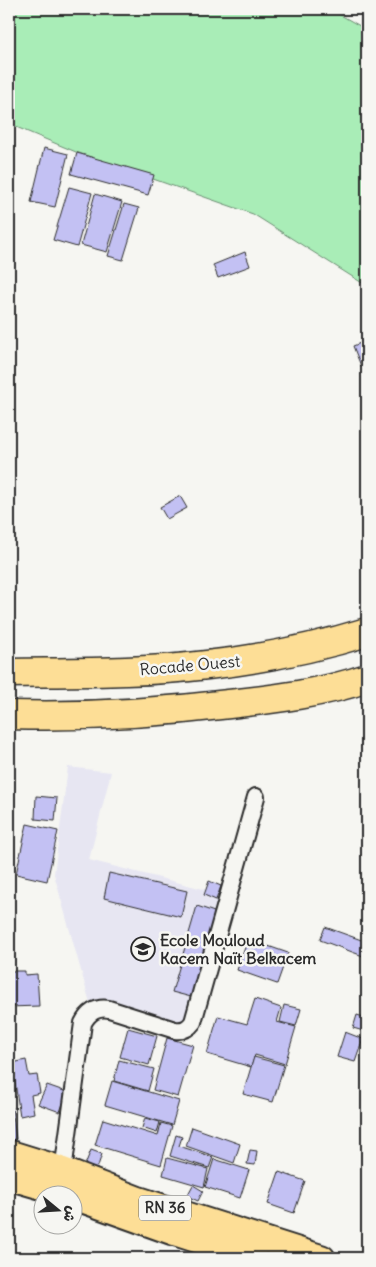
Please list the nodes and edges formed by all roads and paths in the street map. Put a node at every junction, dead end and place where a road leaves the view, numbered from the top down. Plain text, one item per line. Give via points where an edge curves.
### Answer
1 (367, 632) edge
2 (9, 673) edge
3 (367, 678) edge
4 (9, 715) edge
5 (256, 797) dead end
6 (9, 1153) edge
7 (9, 1177) edge
8 (66, 1183) edge
9 (82, 1200) edge
10 (254, 1258) edge
11 (322, 1258) edge

1 - 2 highway, Rocade Ouest via 301,650 206,665 108,672
3 - 4 highway via 303,694 157,712
5 - 8 street via 190,1026 175,1030 103,1008 91,1012 83,1023
6 - 8 main road, RN 36
7 - 8 main road, RN 36
8 - 11 main road, RN 36 via 129,1196
9 - 10 main road, RN 36

